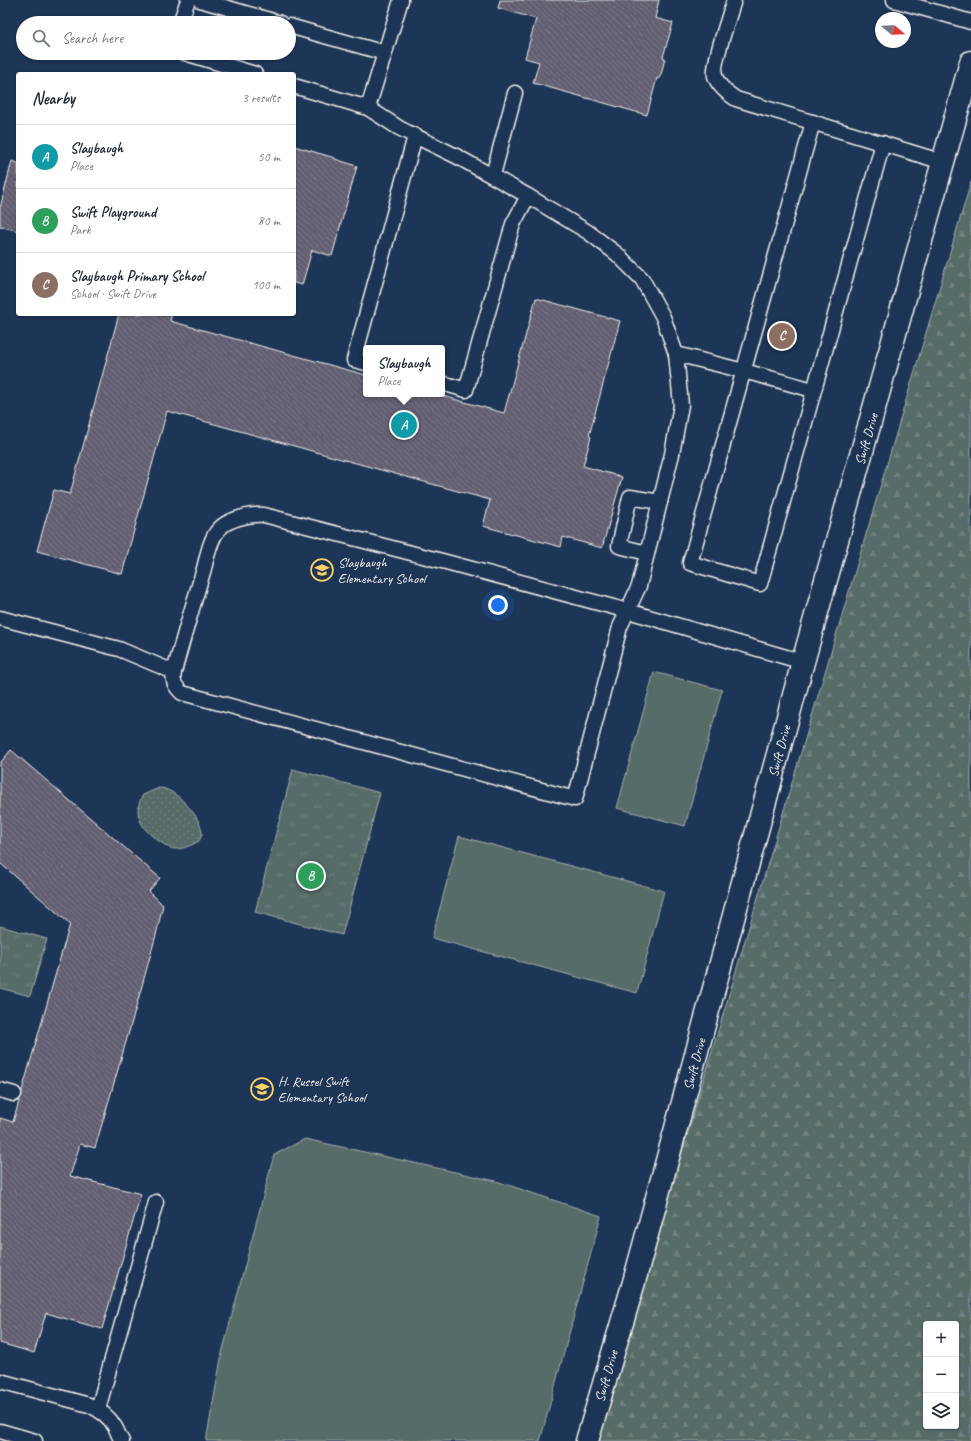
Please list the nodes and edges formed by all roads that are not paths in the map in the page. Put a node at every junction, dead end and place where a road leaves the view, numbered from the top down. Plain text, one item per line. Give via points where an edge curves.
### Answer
1 (188, 0) edge
2 (200, 0) edge
3 (401, 0) edge
4 (734, 0) edge
5 (894, 0) edge
6 (182, 16) edge
7 (256, 16) edge
8 (971, 22) edge
9 (296, 28) edge
10 (385, 53) junction
11 (208, 60) edge
12 (971, 62) edge
13 (248, 72) edge
14 (296, 87) edge
15 (515, 93) dead end
16 (368, 108) junction
17 (813, 122) junction
18 (415, 136) junction
19 (882, 144) junction
20 (943, 162) junction
21 (493, 176) junction
22 (528, 196) junction
23 (676, 354) junction
24 (363, 362) edge
25 (744, 371) junction
26 (445, 385) edge
27 (813, 390) junction
28 (660, 502) junction
29 (647, 553) junction
30 (628, 611) junction
31 (0, 618) edge
32 (803, 662) junction
33 (174, 672) junction
34 (0, 1090) edge
35 (14, 1094) dead end
36 (156, 1202) dead end
37 (0, 1381) edge
38 (98, 1409) junction
39 (0, 1431) edge
40 (35, 1441) edge
41 (122, 1441) edge
42 (587, 1441) edge

1 - 6 lane
2 - 7 lane
3 - 10 lane
4 - 17 lane via 714,70 719,84 736,99
5 - 8 lane
9 - 10 lane
10 - 16 lane
11 - 13 lane
12 - 20 street, Swift Drive
14 - 16 lane
15 - 21 lane
16 - 18 lane
17 - 19 lane
17 - 25 lane
18 - 21 lane
18 - 24 lane via 354,360
19 - 20 lane
19 - 27 lane
20 - 32 street, Swift Drive
21 - 22 lane
22 - 23 lane via 588,232 617,254 642,279 663,317
22 - 26 lane via 513,224 466,390
23 - 25 lane
23 - 28 lane via 681,405
25 - 27 lane
25 - 27 lane via 690,564 760,584
28 - 29 lane
28 - 29 lane via 630,497 619,546
29 - 30 lane via 639,586
30 - 32 lane
30 - 33 lane via 408,552 253,514 225,524 218,530 212,542
30 - 33 lane via 620,627 575,799 182,693 175,687
31 - 33 lane via 118,649
32 - 42 street, Swift Drive via 636,1275
34 - 35 lane
36 - 38 lane
37 - 38 lane
38 - 41 lane via 107,1415
39 - 40 lane

